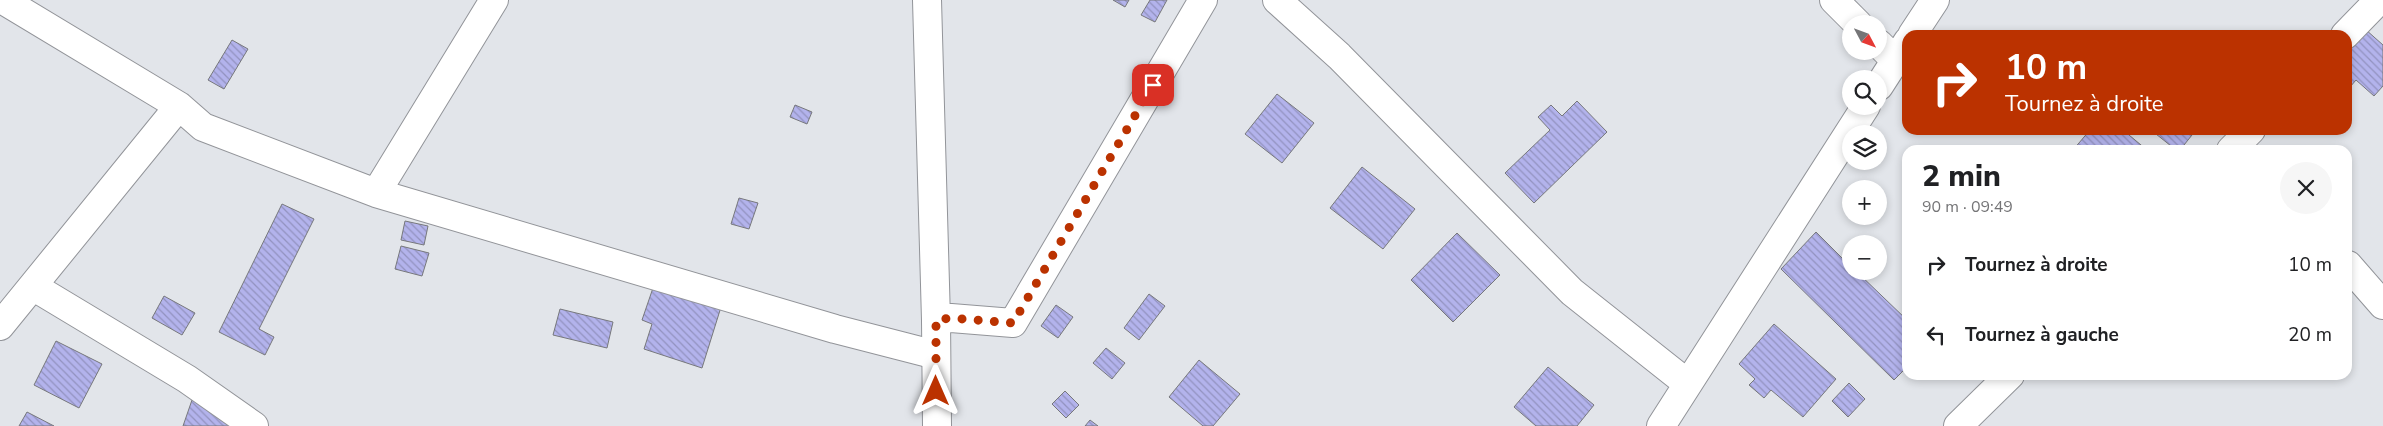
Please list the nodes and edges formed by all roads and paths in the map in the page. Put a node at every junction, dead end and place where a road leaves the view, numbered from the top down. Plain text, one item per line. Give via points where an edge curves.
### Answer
1 (3, 0) edge
2 (494, 0) edge
3 (927, 0) edge
4 (1203, 0) edge
5 (1277, 0) edge
6 (1834, 0) edge
7 (1934, 0) edge
8 (2379, 0) edge
9 (1849, 15) edge
10 (1915, 30) edge
11 (2349, 30) edge
12 (1894, 49) edge
13 (1885, 70) edge
14 (179, 106) junction
15 (1860, 115) edge
16 (376, 193) junction
17 (2352, 270) edge
18 (34, 287) junction
19 (2383, 305) edge
20 (936, 320) junction
21 (0, 326) edge
22 (936, 355) junction
23 (2005, 380) edge
24 (1688, 384) junction
25 (254, 426) edge
26 (937, 426) edge
27 (1661, 426) edge
28 (1958, 426) edge

1 - 14 street
2 - 16 street
3 - 20 street
4 - 20 street via 1013,323 951,318
5 - 24 street via 1339,56 1572,292
6 - 9 street
7 - 10 street
8 - 11 street
12 - 13 street
14 - 16 street via 203,128
14 - 18 street
15 - 24 street
16 - 22 street via 835,329
17 - 19 street
18 - 21 street
18 - 25 street via 187,379
20 - 22 street
22 - 26 street
23 - 28 street
24 - 27 street

